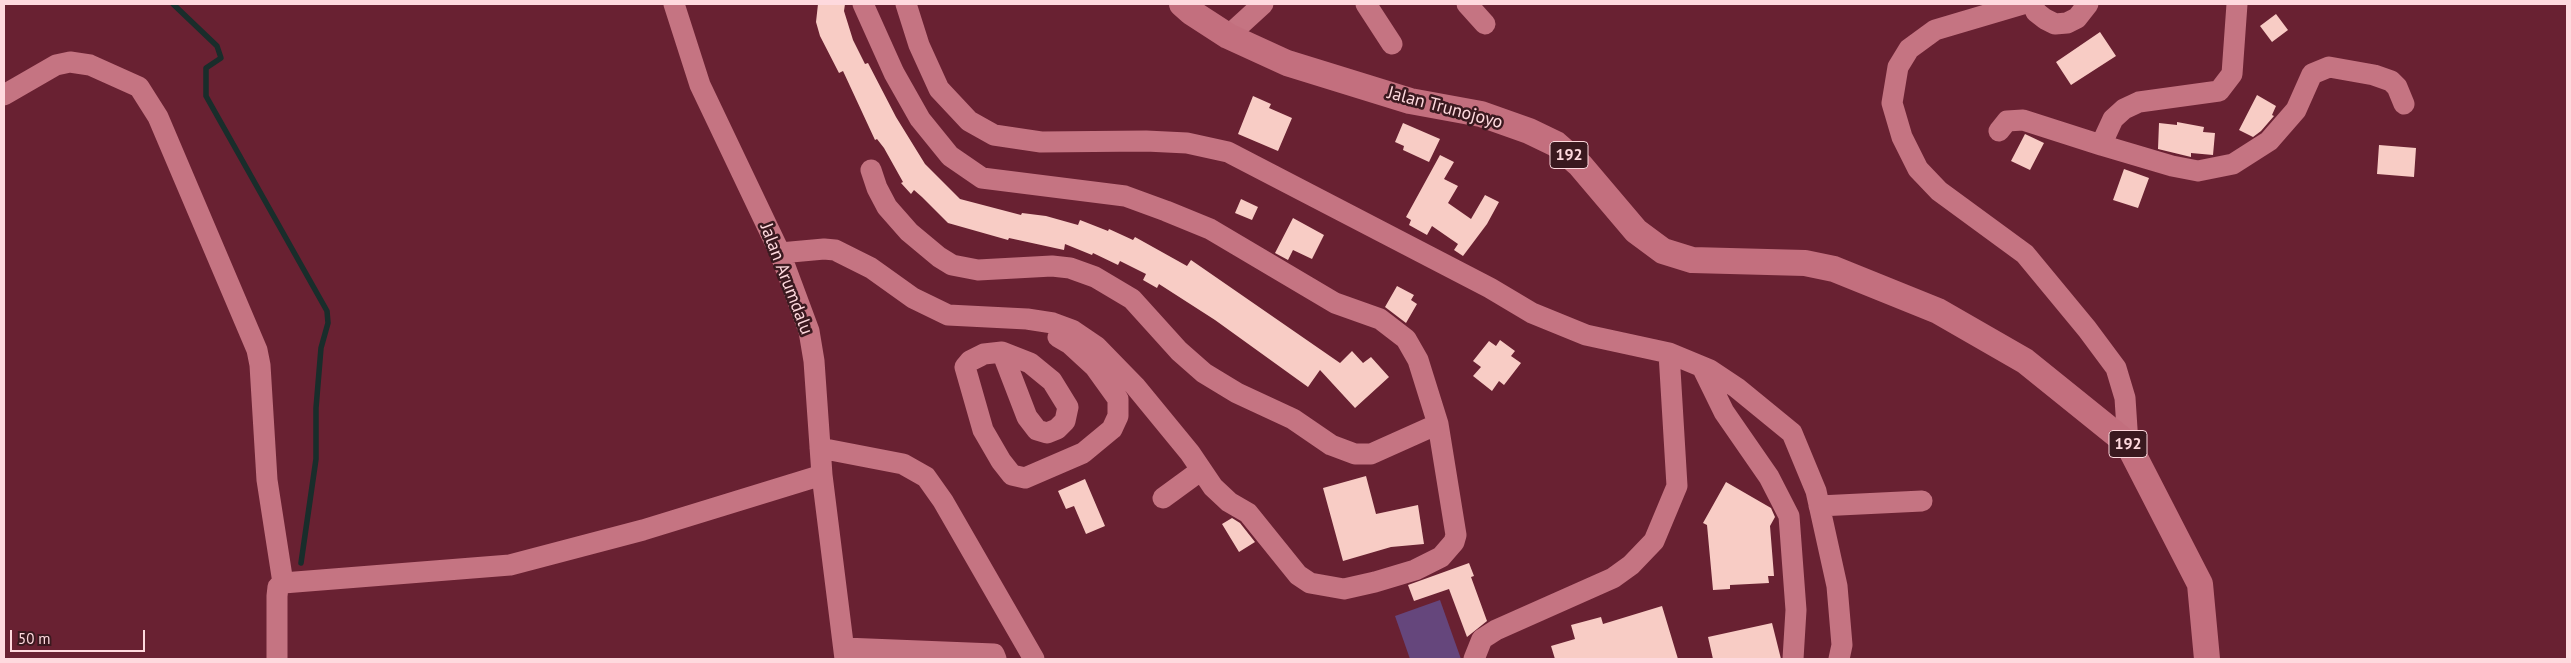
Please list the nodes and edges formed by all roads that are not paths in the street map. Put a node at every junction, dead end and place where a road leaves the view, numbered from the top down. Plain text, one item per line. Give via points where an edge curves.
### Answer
1 (674, 4) edge
2 (863, 4) edge
3 (906, 4) edge
4 (1182, 4) edge
5 (1263, 4) edge
6 (1366, 4) edge
7 (1467, 4) edge
8 (2023, 4) edge
9 (2032, 4) edge
10 (2088, 4) edge
11 (2237, 4) edge
12 (1485, 24) dead end
13 (1228, 36) junction
14 (1392, 44) dead end
15 (4, 95) edge
16 (2404, 104) dead end
17 (1999, 131) dead end
18 (2101, 145) junction
19 (871, 170) dead end
20 (780, 254) junction
21 (1028, 319) junction
22 (1002, 352) dead end
23 (1669, 353) junction
24 (1702, 367) junction
25 (1438, 424) junction
26 (2128, 444) junction
27 (820, 448) junction
28 (1200, 471) junction
29 (822, 475) junction
30 (1163, 498) dead end
31 (1922, 501) dead end
32 (1820, 506) junction
33 (283, 583) junction
34 (845, 654) edge
35 (1001, 657) edge
36 (277, 659) edge
37 (1034, 659) edge
38 (1474, 659) edge
39 (1793, 659) edge
40 (1839, 659) edge
41 (2207, 659) edge

1 - 20 street, Jalan Arumdalu via 700,85
2 - 25 street via 894,73 920,119 950,156 982,178 1125,196 1166,211 1210,229 1335,303 1380,319 1406,339 1418,360
3 - 23 street via 919,45 939,89 969,121 994,135 1040,142 1187,143 1228,152 1532,313 1586,335
4 - 13 main road, Jalan Trunojoyo / 192
5 - 13 street
6 - 14 street
7 - 12 street
8 - 26 street via 1935,30 1909,49 1898,67 1892,103 1902,137 1918,169 1939,191 2025,254 2116,368 2125,398
9 - 10 street via 2036,12 2055,24 2078,18
11 - 18 street via 2232,74 2219,91 2139,102 2113,119
13 - 26 main road, Jalan Trunojoyo / 192 via 1287,63 1410,101 1481,114 1556,144 1580,165 1636,231 1663,251 1692,260 1816,264 1938,311 2025,361
15 - 33 street via 56,65 70,62 90,65 139,87 158,117 257,350 267,480
16 - 18 street via 2391,81 2329,68 2312,74 2296,110 2269,141 2233,164 2198,171
17 - 18 street via 2007,121 2023,120
19 - 25 street via 887,207 909,232 952,265 978,270 1052,266 1070,268 1095,277 1132,299 1179,351 1204,373 1237,393 1293,419 1330,444 1355,454 1371,454
20 - 21 street via 836,250 871,268 913,298 948,315
20 - 27 street, Jalan Arumdalu via 809,331
21 - 22 street via 1070,344 1095,367 1118,399 1118,416 1112,429 1083,453 1025,478 1012,475 983,430 965,367 984,354
21 - 28 street via 1053,322 1098,347 1136,386 1190,453
23 - 24 street
23 - 38 street via 1677,486 1654,541 1613,578 1482,639
24 - 32 street via 1737,388 1792,433
24 - 39 street via 1724,412 1769,477 1789,516 1796,610
25 - 28 street via 1456,535 1454,542 1441,557 1415,570 1344,589 1310,583 1298,575 1248,514 1229,502
26 - 41 main road, 192 via 2200,584
27 - 29 street, Jalan Arumdalu
27 - 37 street via 889,460 926,477
28 - 30 street
29 - 33 street via 643,530 510,565
29 - 34 street, Jalan Arumdalu
31 - 32 street
32 - 40 street via 1837,586 1842,645
33 - 36 street via 278,587 277,596
34 - 35 street

